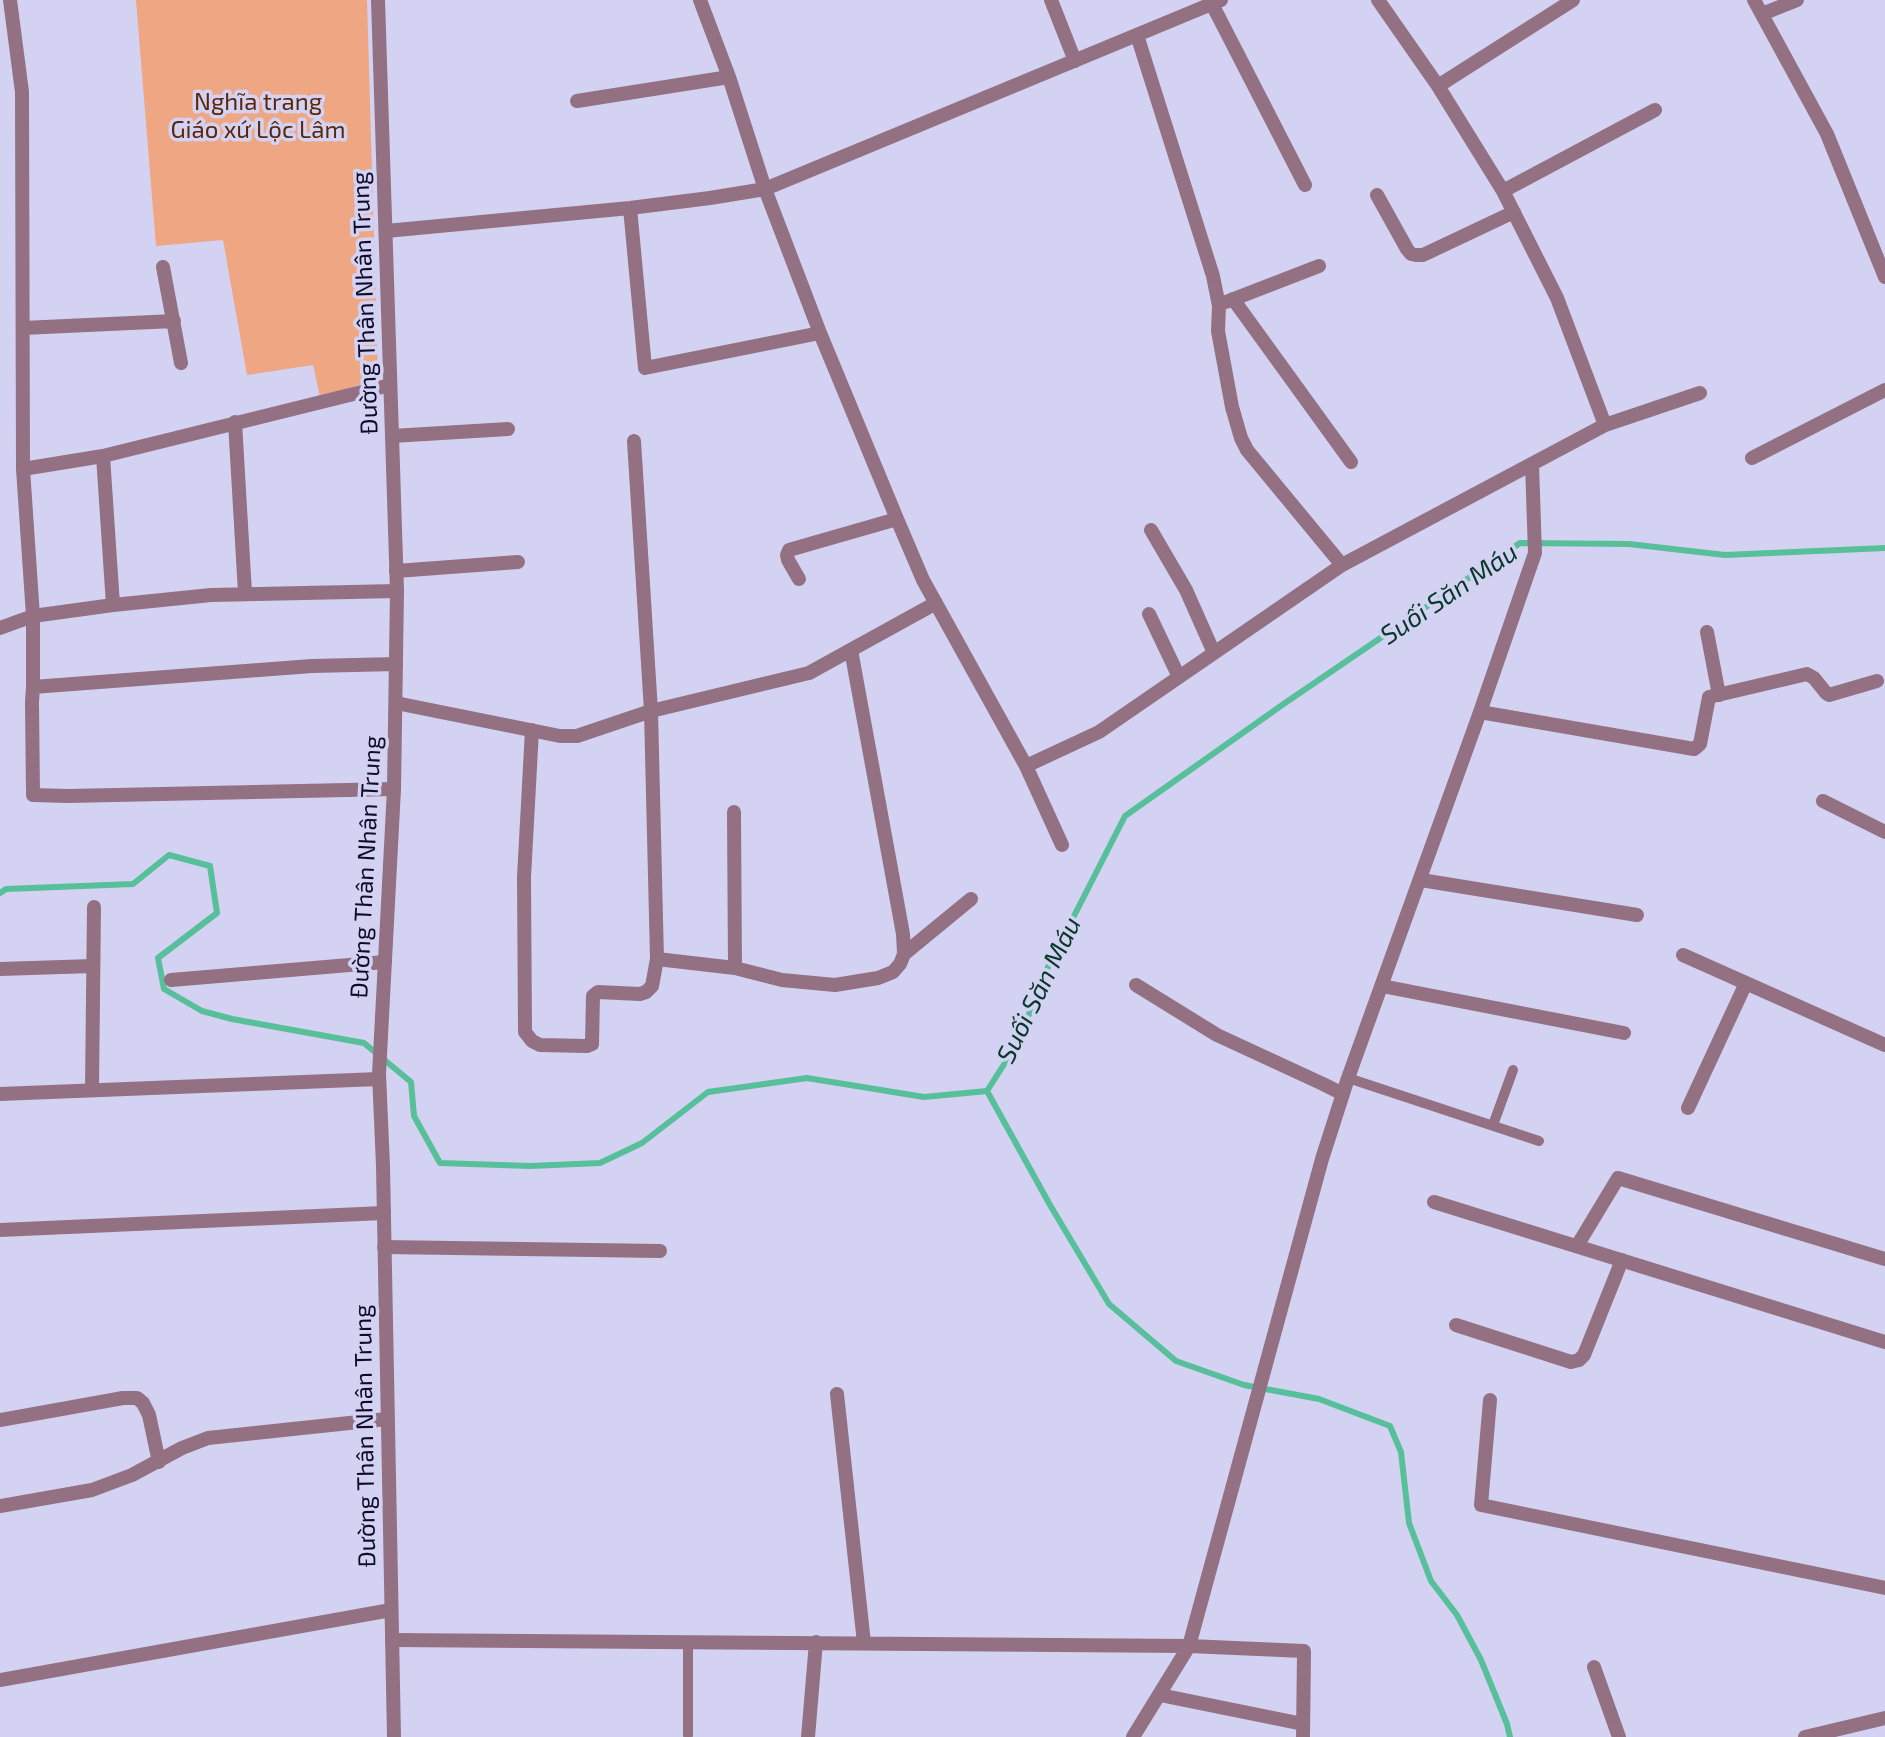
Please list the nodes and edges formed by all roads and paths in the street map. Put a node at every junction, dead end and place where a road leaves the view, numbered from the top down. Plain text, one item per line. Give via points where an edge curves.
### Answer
1 (10, 0) edge
2 (378, 0) edge
3 (700, 0) edge
4 (1051, 0) edge
5 (1378, 0) edge
6 (1573, 0) edge
7 (1754, 0) edge
8 (1797, 0) edge
9 (1216, 2) edge
10 (1762, 14) junction
11 (1137, 34) junction
12 (1076, 61) junction
13 (729, 77) junction
14 (1438, 86) junction
15 (577, 100) dead end
16 (1656, 110) dead end
17 (1305, 185) dead end
18 (765, 189) junction
19 (1503, 191) junction
20 (1377, 195) dead end
21 (630, 208) junction
22 (1514, 212) junction
23 (386, 231) junction
24 (1319, 266) dead end
25 (163, 267) dead end
26 (1885, 274) edge
27 (1233, 299) junction
28 (1219, 306) junction
29 (174, 321) junction
30 (23, 328) junction
31 (820, 333) junction
32 (181, 363) dead end
33 (390, 385) junction
34 (1885, 390) edge
35 (1700, 393) dead end
36 (236, 422) junction
37 (1605, 425) junction
38 (508, 429) dead end
39 (392, 436) junction
40 (634, 441) dead end
41 (103, 456) junction
42 (1752, 458) dead end
43 (1351, 462) dead end
44 (1532, 464) junction
45 (23, 469) junction
46 (897, 519) junction
47 (1151, 530) dead end
48 (518, 562) dead end
49 (1342, 565) junction
50 (396, 571) junction
51 (799, 579) dead end
52 (397, 591) junction
53 (245, 593) junction
54 (936, 603) junction
55 (113, 605) junction
56 (1149, 614) dead end
57 (33, 616) junction
58 (0, 628) edge
59 (1707, 632) dead end
60 (850, 650) junction
61 (1214, 653) junction
62 (397, 664) junction
63 (1179, 677) junction
64 (1877, 681) dead end
65 (33, 687) junction
66 (1719, 695) junction
67 (396, 703) junction
68 (651, 711) junction
69 (1480, 712) junction
70 (532, 730) junction
71 (1026, 766) junction
72 (394, 789) junction
73 (1823, 801) dead end
74 (734, 812) dead end
75 (1885, 832) edge
76 (1062, 845) dead end
77 (1421, 880) junction
78 (971, 899) dead end
79 (94, 907) dead end
80 (1637, 915) dead end
81 (904, 954) junction
82 (1683, 955) dead end
83 (657, 959) junction
84 (385, 962) junction
85 (93, 966) junction
86 (735, 968) junction
87 (0, 969) edge
88 (171, 980) dead end
89 (1746, 983) junction
90 (1136, 985) dead end
91 (1382, 986) junction
92 (1623, 1033) dead end
93 (1885, 1045) edge
94 (1513, 1070) dead end
95 (379, 1077) junction
96 (1348, 1078) junction
97 (92, 1089) junction
98 (0, 1094) edge
99 (1343, 1094) junction
100 (1688, 1108) dead end
101 (1493, 1125) junction
102 (1539, 1141) dead end
103 (1434, 1202) dead end
104 (384, 1213) junction
105 (0, 1230) edge
106 (1577, 1246) junction
107 (384, 1247) junction
108 (660, 1251) dead end
109 (1885, 1259) edge
110 (1622, 1260) junction
111 (1455, 1325) dead end
112 (1885, 1342) edge
113 (837, 1394) dead end
114 (1490, 1400) dead end
115 (387, 1419) junction
116 (0, 1420) edge
117 (159, 1462) junction
118 (0, 1506) edge
119 (1885, 1588) edge
120 (391, 1610) junction
121 (392, 1640) junction
122 (688, 1642) junction
123 (816, 1642) junction
124 (864, 1643) junction
125 (1189, 1646) junction
126 (1594, 1667) dead end
127 (0, 1680) edge
128 (1160, 1695) junction
129 (1885, 1718) edge
130 (1303, 1730) edge
131 (688, 1735) edge
132 (394, 1737) edge
133 (808, 1737) edge
134 (1133, 1737) edge
135 (1619, 1737) edge
136 (1805, 1737) edge

1 - 30 street via 22,92
2 - 23 street, Đường Thân Nhân Trung
3 - 13 street
4 - 12 street
5 - 14 street
6 - 14 street
7 - 10 street
8 - 10 street
9 - 11 street
9 - 17 street
10 - 26 street via 1827,134
11 - 12 street
11 - 28 street
12 - 18 street
13 - 15 street
13 - 18 street
14 - 19 street
16 - 19 street
18 - 21 street
18 - 31 street
19 - 22 street
20 - 22 street via 1407,249 1416,256
21 - 23 street
21 - 31 street via 645,368
22 - 37 street via 1557,298
23 - 33 street, Đường Thân Nhân Trung
24 - 27 street
25 - 29 street
27 - 28 street
27 - 43 street
28 - 49 street via 1218,331 1241,438
29 - 30 street
29 - 32 street
30 - 45 street
31 - 46 street
33 - 36 street
33 - 39 street, Đường Thân Nhân Trung
34 - 42 street
35 - 37 street
36 - 41 street
36 - 53 street
37 - 44 street
38 - 39 street
39 - 50 street, Đường Thân Nhân Trung
40 - 68 street
41 - 45 street
41 - 55 street
44 - 49 street
44 - 69 street via 1535,553
45 - 57 street
46 - 51 street via 789,550 788,560
46 - 54 street
47 - 61 street via 1186,590
48 - 50 street
49 - 61 street
50 - 52 street, Đường Thân Nhân Trung
52 - 53 street
52 - 62 street, Đường Thân Nhân Trung
53 - 55 street
54 - 60 street
54 - 71 street
55 - 57 street
56 - 63 street
57 - 58 street
57 - 65 street
59 - 66 street
60 - 68 street via 808,673
60 - 81 street
61 - 63 street
62 - 65 street
62 - 67 street, Đường Thân Nhân Trung
63 - 71 street via 1099,732
64 - 66 street via 1829,695 1807,674
65 - 72 street via 33,795
66 - 69 street via 1709,697 1700,744 1694,749
67 - 70 street
67 - 72 street, Đường Thân Nhân Trung
68 - 70 street via 577,736
68 - 83 street
69 - 77 street
70 - 83 street via 524,877 525,1032 540,1045 592,1044 593,996 598,992 646,992 652,986
71 - 76 street
72 - 84 street, Đường Thân Nhân Trung
73 - 75 street
74 - 86 street
77 - 80 street
77 - 91 street
78 - 81 street
79 - 85 street
81 - 86 street via 893,972 835,985 782,980
82 - 89 street
83 - 86 street
84 - 88 street
84 - 95 street, Đường Thân Nhân Trung
85 - 87 street
85 - 97 street
89 - 93 street
89 - 100 street
90 - 99 street via 1217,1035
91 - 92 street
91 - 96 street
94 - 101 lane
95 - 97 street
95 - 104 street, Đường Thân Nhân Trung
96 - 99 street
96 - 101 lane
97 - 98 street
99 - 125 street
101 - 102 lane
103 - 106 street
104 - 105 street
104 - 107 street, Đường Thân Nhân Trung
106 - 109 street via 1618,1178
106 - 110 street
107 - 108 street
107 - 115 street, Đường Thân Nhân Trung
110 - 111 street via 1579,1360 1571,1363
110 - 112 street
113 - 124 street
114 - 119 street via 1481,1505
115 - 117 street via 208,1438
115 - 120 street, Đường Thân Nhân Trung
116 - 117 street via 137,1398 149,1415
117 - 118 street via 92,1490
120 - 121 street, Đường Thân Nhân Trung
120 - 127 street
121 - 122 street
121 - 132 street, Đường Thân Nhân Trung
122 - 123 street
122 - 131 lane
123 - 124 street
123 - 133 street
124 - 125 street
125 - 128 street
125 - 130 street via 1304,1651
126 - 135 street
128 - 130 street
128 - 134 street
129 - 136 street

